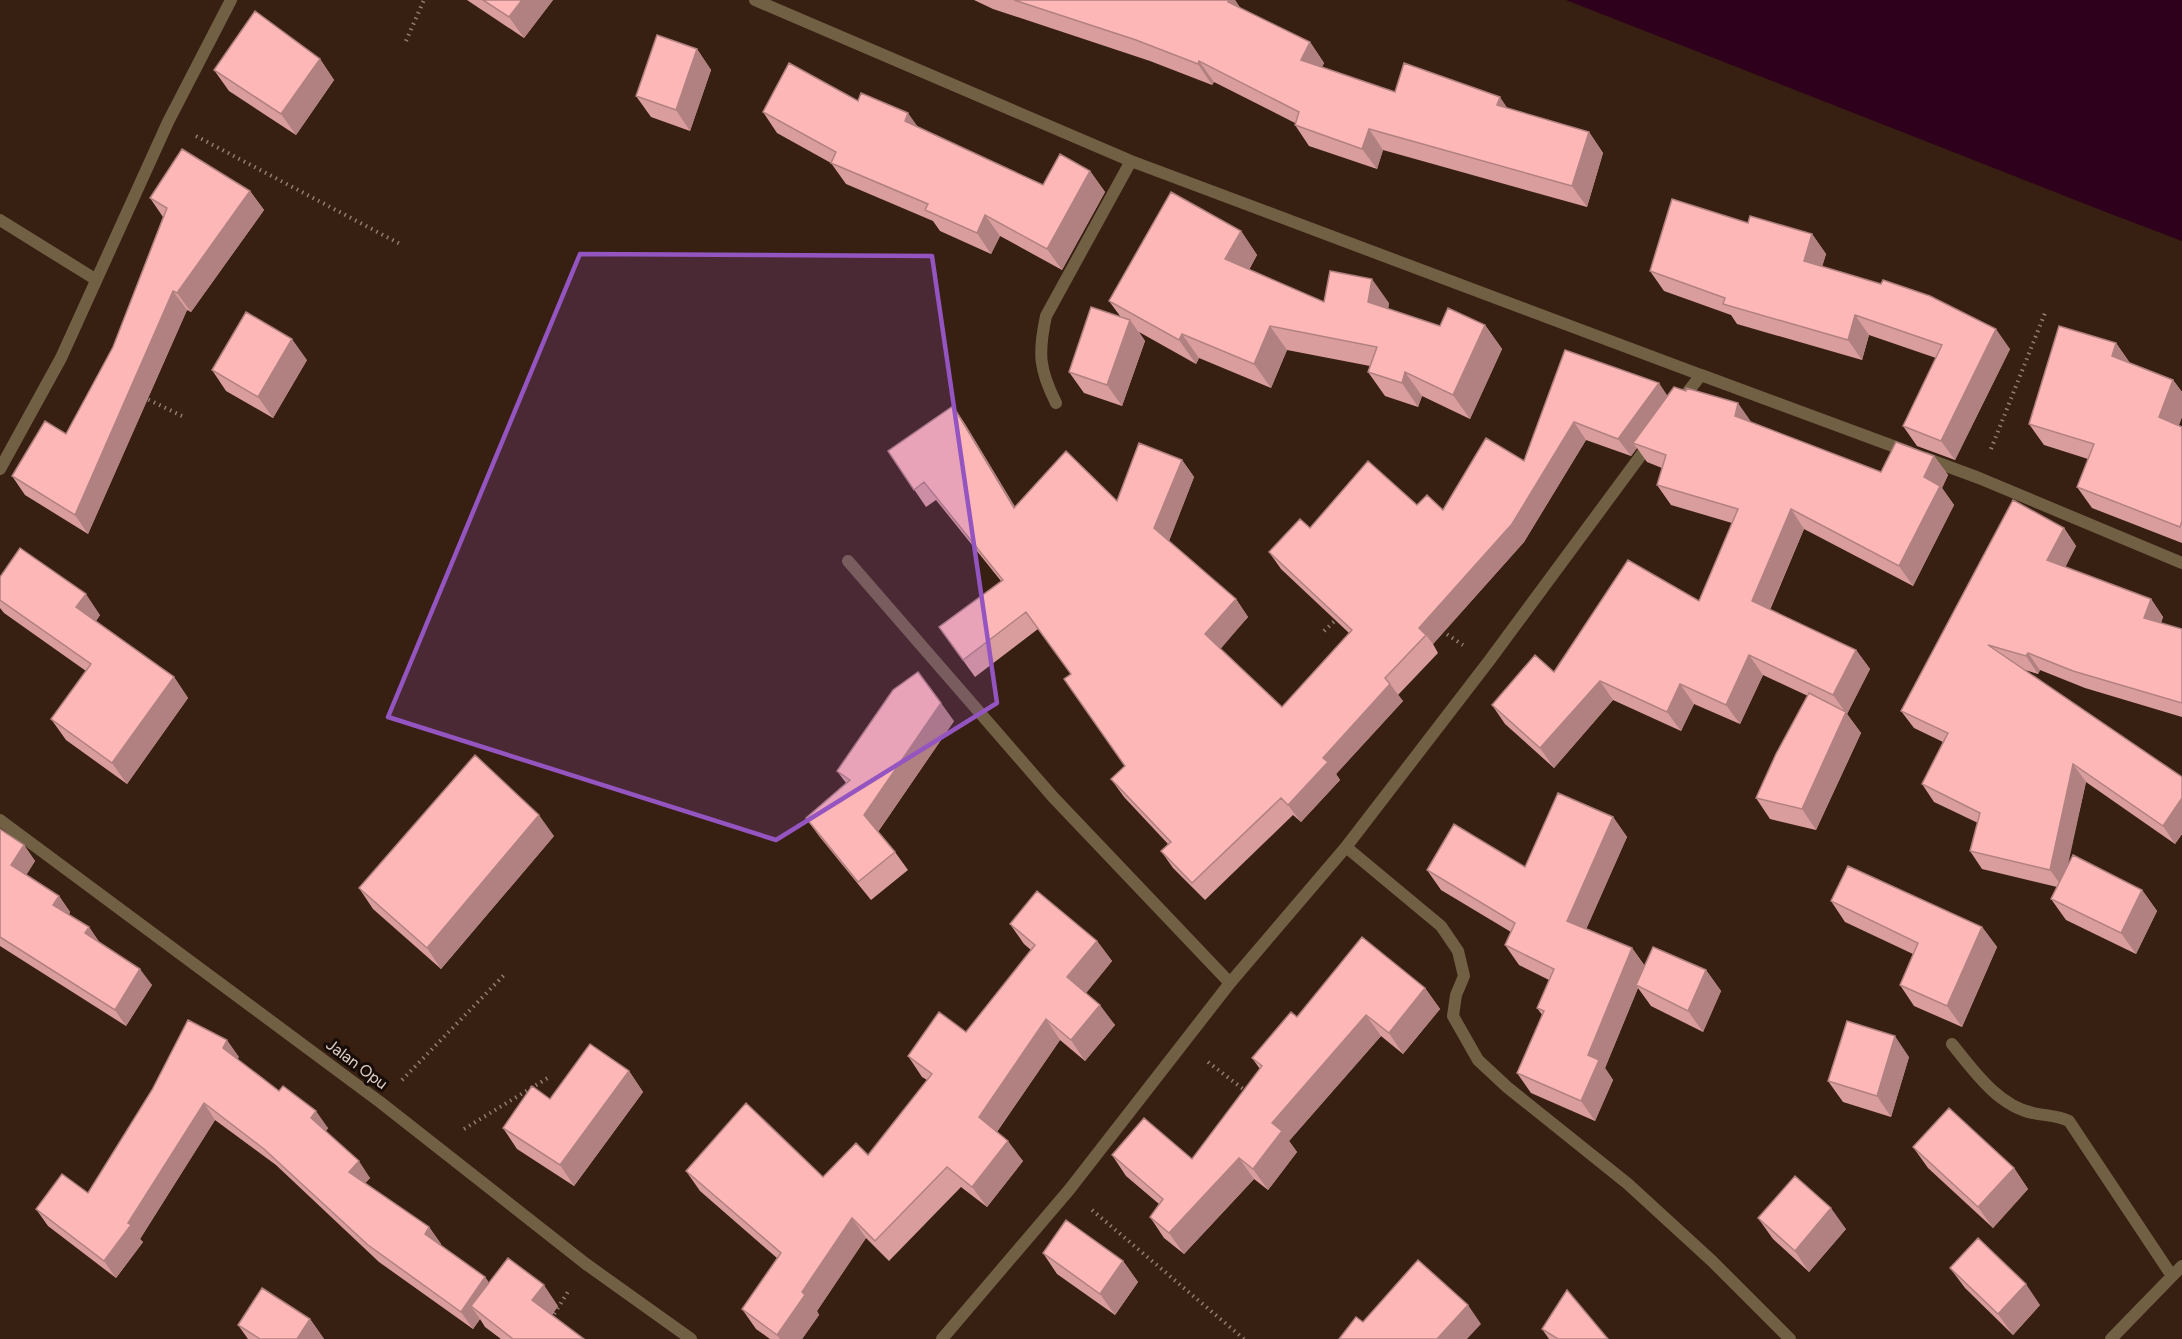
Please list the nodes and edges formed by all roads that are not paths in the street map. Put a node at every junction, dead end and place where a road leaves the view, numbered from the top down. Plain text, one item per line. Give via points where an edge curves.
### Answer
1 (231, 0) edge
2 (755, 0) edge
3 (1131, 162) junction
4 (0, 220) edge
5 (95, 279) junction
6 (1701, 375) junction
7 (1056, 403) dead end
8 (1672, 413) edge
9 (1658, 432) edge
10 (0, 469) edge
11 (848, 561) dead end
12 (2182, 563) edge
13 (0, 820) edge
14 (1346, 847) junction
15 (1230, 983) junction
16 (1952, 1044) dead end
17 (2182, 1266) edge
18 (2172, 1276) junction
19 (691, 1339) edge
20 (942, 1339) edge
21 (1790, 1339) edge
22 (2111, 1339) edge

1 - 5 street via 168,122
2 - 3 street
3 - 6 street
3 - 7 street via 1046,316 1040,361 1042,376
4 - 5 street
5 - 10 street via 61,358
6 - 8 street
6 - 12 street via 1979,477
9 - 14 street
11 - 15 street via 1053,797
13 - 19 street, Jalan Opu via 380,1102 586,1264
14 - 15 street
14 - 21 street via 1441,926 1458,951 1464,976 1453,1016 1478,1060 1628,1184
15 - 20 street via 1069,1190
16 - 18 street via 1982,1080 2011,1103 2032,1113 2054,1114 2069,1121
17 - 18 street
18 - 22 street

